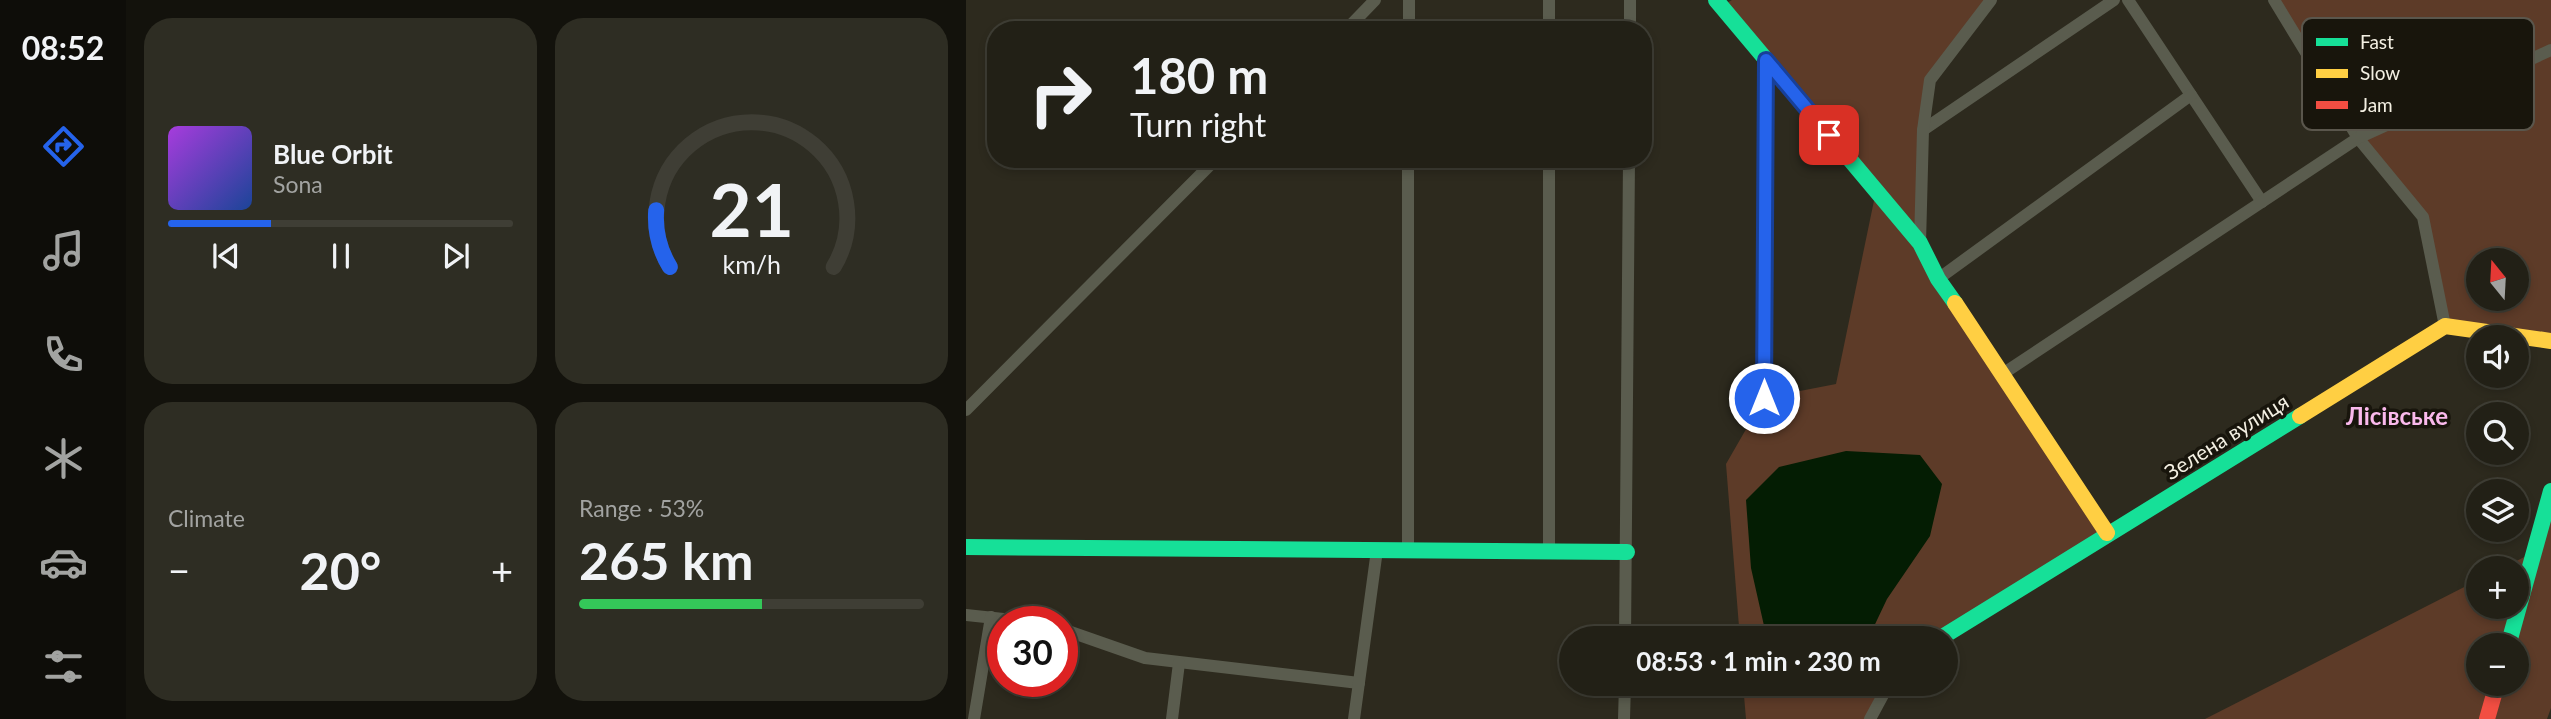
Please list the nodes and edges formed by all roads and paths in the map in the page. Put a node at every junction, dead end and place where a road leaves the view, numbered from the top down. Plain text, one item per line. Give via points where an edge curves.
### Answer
1 (1375, 0) edge
2 (1409, 0) edge
3 (1549, 0) edge
4 (1630, 0) edge
5 (1716, 0) edge
6 (1991, 0) edge
7 (2114, 0) edge
8 (2128, 0) edge
9 (2274, 0) edge
10 (1355, 21) edge
11 (1409, 21) edge
12 (1549, 21) edge
13 (1630, 21) edge
14 (2302, 46) edge
15 (2551, 50) edge
16 (2534, 58) edge
17 (1766, 60) junction
18 (2191, 95) junction
19 (1923, 130) junction
20 (2353, 130) edge
21 (2376, 130) edge
22 (2358, 138) junction
23 (1207, 168) edge
24 (1408, 168) edge
25 (1549, 168) edge
26 (1629, 168) edge
27 (2262, 202) junction
28 (1920, 243) junction
29 (1938, 279) junction
30 (2445, 326) junction
31 (2551, 341) edge
32 (2004, 373) junction
33 (1764, 398) dead end
34 (966, 410) edge
35 (2551, 491) edge
36 (2107, 533) junction
37 (966, 547) edge
38 (1377, 550) junction
39 (1408, 550) junction
40 (1549, 551) junction
41 (1627, 552) junction
42 (966, 615) edge
43 (987, 617) edge
44 (1625, 626) edge
45 (1958, 627) edge
46 (2512, 633) edge
47 (1078, 635) edge
48 (987, 641) edge
49 (1179, 663) junction
50 (1359, 682) junction
51 (1625, 696) edge
52 (1882, 696) edge
53 (2494, 696) edge
54 (974, 719) edge
55 (1171, 719) edge
56 (1354, 719) edge
57 (1624, 719) edge
58 (1870, 719) edge
59 (2487, 719) edge

1 - 10 street
2 - 11 street
3 - 12 street
4 - 13 street
5 - 17 street
6 - 19 street via 1930,80
7 - 19 street
8 - 18 street
9 - 14 street
15 - 16 street
17 - 28 street
17 - 33 street
18 - 27 street
18 - 29 street
19 - 28 street
20 - 22 street
21 - 22 street
22 - 27 street
22 - 30 street via 2423,217
23 - 34 street
24 - 39 street
25 - 40 street
26 - 41 street
27 - 32 street
28 - 29 street
29 - 32 street
30 - 31 street
30 - 36 street, Зелена вулиця
32 - 36 street
35 - 46 street
36 - 45 street, Зелена вулиця
37 - 38 street
38 - 39 street
38 - 50 street
39 - 40 street
40 - 41 street
41 - 44 street
42 - 43 street
47 - 49 street via 1145,658
48 - 54 street
49 - 50 street
49 - 55 street
50 - 56 street
51 - 57 street
52 - 58 street
53 - 59 street

